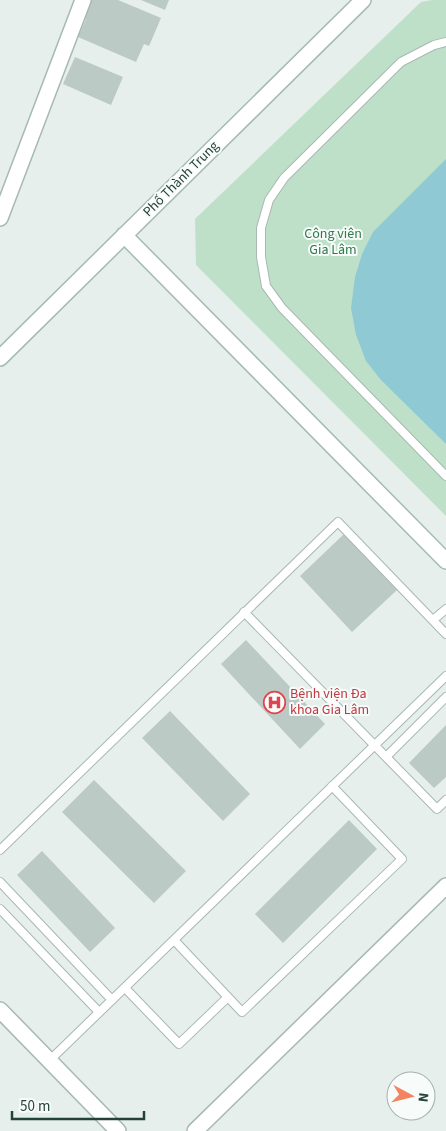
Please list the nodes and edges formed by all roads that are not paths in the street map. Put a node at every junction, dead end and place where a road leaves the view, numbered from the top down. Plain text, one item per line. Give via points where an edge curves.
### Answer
1 (83, 0) edge
2 (363, 0) edge
3 (446, 42) edge
4 (0, 218) edge
5 (124, 235) junction
6 (0, 358) edge
7 (446, 476) edge
8 (446, 561) edge
9 (446, 608) edge
10 (244, 612) junction
11 (433, 620) junction
12 (446, 634) edge
13 (446, 676) edge
14 (446, 697) edge
15 (375, 745) junction
16 (386, 757) junction
17 (332, 786) junction
18 (446, 800) edge
19 (0, 850) edge
20 (0, 882) edge
21 (446, 886) edge
22 (0, 909) edge
23 (174, 940) junction
24 (124, 988) junction
25 (228, 997) junction
26 (112, 1000) junction
27 (0, 1010) edge
28 (99, 1012) junction
29 (49, 1060) junction
30 (118, 1131) edge
31 (196, 1131) edge

1 - 4 street
2 - 5 street, Phố Thành Trung
3 - 7 lane via 401,62 301,160 269,200 260,228 266,286 282,308
5 - 6 street, Phố Thành Trung
5 - 8 street
9 - 11 lane
10 - 11 lane via 338,522
10 - 15 lane
10 - 19 lane
11 - 12 lane
13 - 15 lane
14 - 16 lane
15 - 16 lane
15 - 17 lane
16 - 18 lane via 437,809
17 - 23 lane
17 - 25 lane via 402,859 242,1012
20 - 26 lane
21 - 31 street
22 - 28 lane
23 - 24 lane
23 - 25 lane
24 - 25 lane via 179,1044
24 - 26 lane
26 - 28 lane
27 - 29 street
28 - 29 lane
29 - 30 street

